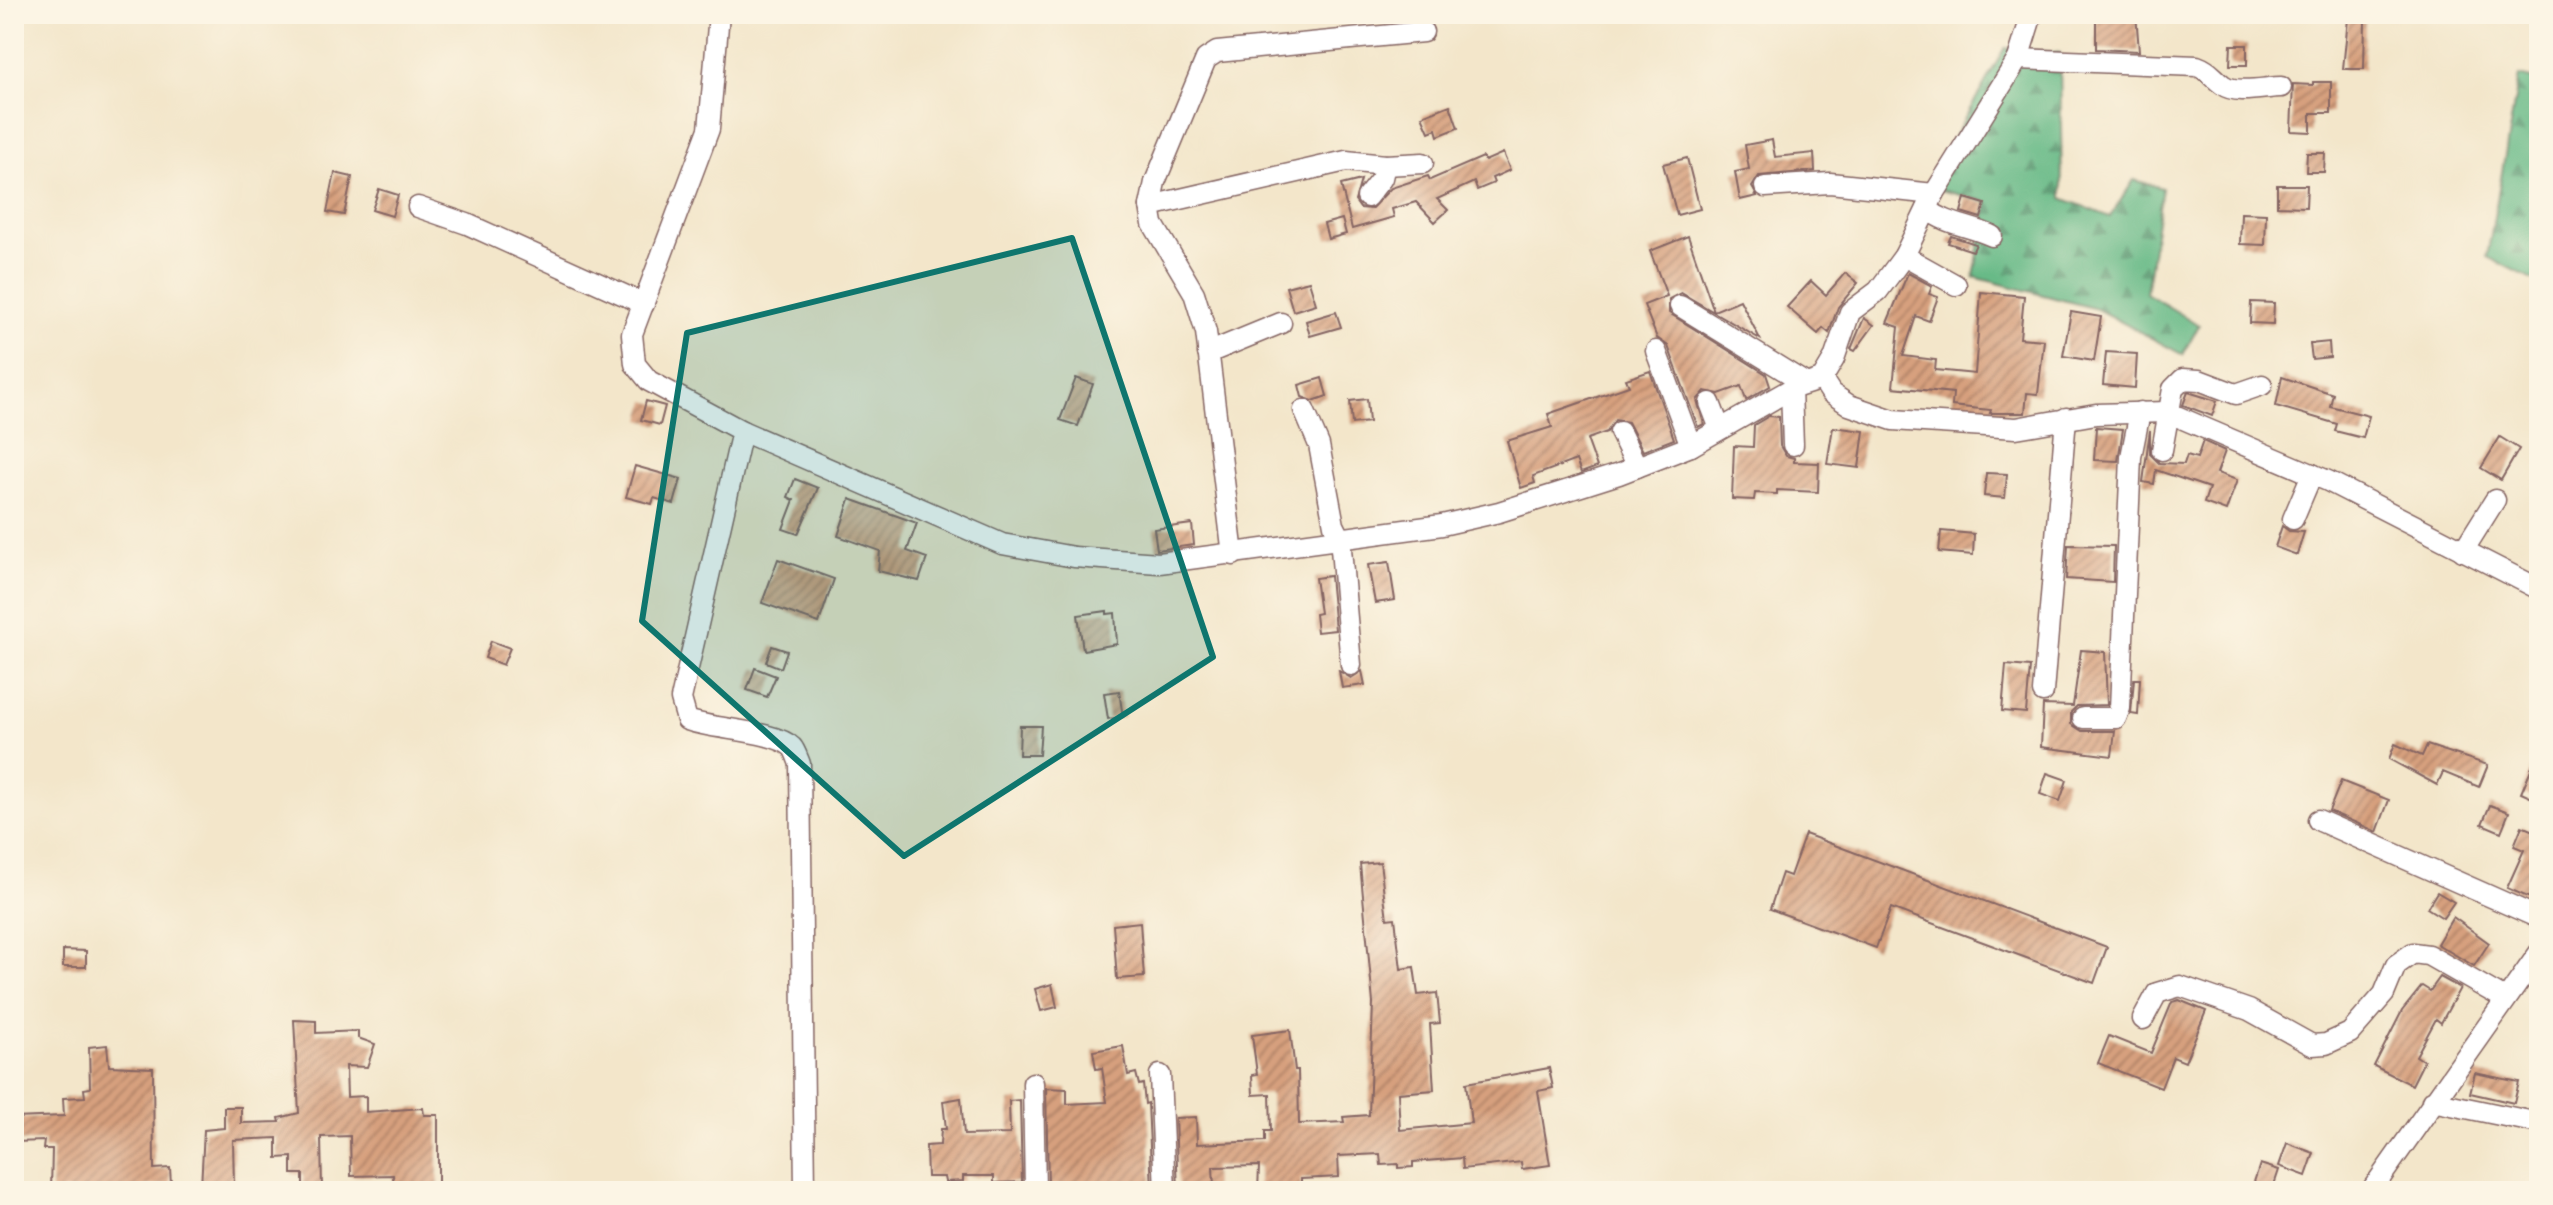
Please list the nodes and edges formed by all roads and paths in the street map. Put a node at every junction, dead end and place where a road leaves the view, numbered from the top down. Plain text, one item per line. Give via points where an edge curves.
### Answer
1 (719, 14) edge
2 (2032, 14) edge
3 (1423, 32) dead end
4 (2018, 59) junction
5 (2281, 87) dead end
6 (1423, 163) dead end
7 (1385, 165) junction
8 (1765, 187) dead end
9 (1367, 197) dead end
10 (1930, 201) junction
11 (1150, 206) junction
12 (418, 207) dead end
13 (1992, 236) dead end
14 (1904, 256) junction
15 (1956, 285) dead end
16 (644, 304) junction
17 (1680, 306) dead end
18 (1281, 323) dead end
19 (1656, 351) dead end
20 (1208, 353) junction
21 (1806, 383) junction
22 (2262, 385) dead end
23 (1710, 403) dead end
24 (1304, 410) dead end
25 (2140, 412) junction
26 (2167, 412) junction
27 (2066, 418) junction
28 (1720, 429) junction
29 (742, 431) junction
30 (1620, 432) dead end
31 (1793, 445) dead end
32 (1691, 446) junction
33 (2162, 450) dead end
34 (1637, 467) junction
35 (2312, 474) junction
36 (2495, 500) dead end
37 (2293, 519) dead end
38 (1340, 537) junction
39 (2463, 551) junction
40 (1233, 555) junction
41 (2539, 589) edge
42 (1351, 665) dead end
43 (2043, 692) dead end
44 (2083, 718) dead end
45 (2318, 820) dead end
46 (2539, 918) edge
47 (2539, 953) edge
48 (2505, 999) junction
49 (2143, 1019) dead end
50 (1160, 1075) dead end
51 (1033, 1083) dead end
52 (2432, 1101) junction
53 (2539, 1123) edge
54 (805, 1191) edge
55 (1035, 1191) edge
56 (1165, 1191) edge
57 (2371, 1191) edge

1 - 16 street via 709,129
2 - 4 street
3 - 11 street via 1217,52 1206,59
4 - 5 street via 2197,66 2235,89
4 - 10 street
6 - 7 street
7 - 9 street
7 - 11 street via 1346,161
8 - 10 street via 1830,183
10 - 13 street via 1943,222 1967,224
10 - 14 street
11 - 20 street via 1153,224 1194,293
12 - 16 street
14 - 15 street
14 - 21 street via 1878,291 1850,312 1834,359
16 - 29 street via 632,334 635,364 649,381
17 - 21 street
18 - 20 street
19 - 32 street
20 - 40 street
21 - 27 street via 1893,420 2016,428
21 - 28 street
21 - 31 street
22 - 26 street via 2236,394 2183,379 2173,389
23 - 28 street
24 - 38 street via 1319,445
25 - 26 street
25 - 27 street
25 - 44 street via 2131,457 2120,708 2111,720
26 - 33 street
26 - 35 street
27 - 43 street
28 - 32 street
29 - 40 street via 1002,544 1074,557 1159,563
29 - 54 street via 681,699 687,720 774,738 792,747 800,764
30 - 34 street
32 - 34 street
34 - 38 street via 1499,512
35 - 37 street
35 - 39 street
36 - 39 street
38 - 40 street
38 - 42 street
39 - 41 street
45 - 46 street
47 - 48 street
48 - 49 street via 2428,955 2413,953 2396,965 2384,994 2363,1021 2326,1044 2312,1045 2249,1010 2180,986 2157,993
48 - 52 street
50 - 56 street
51 - 55 street
52 - 53 street
52 - 57 street

